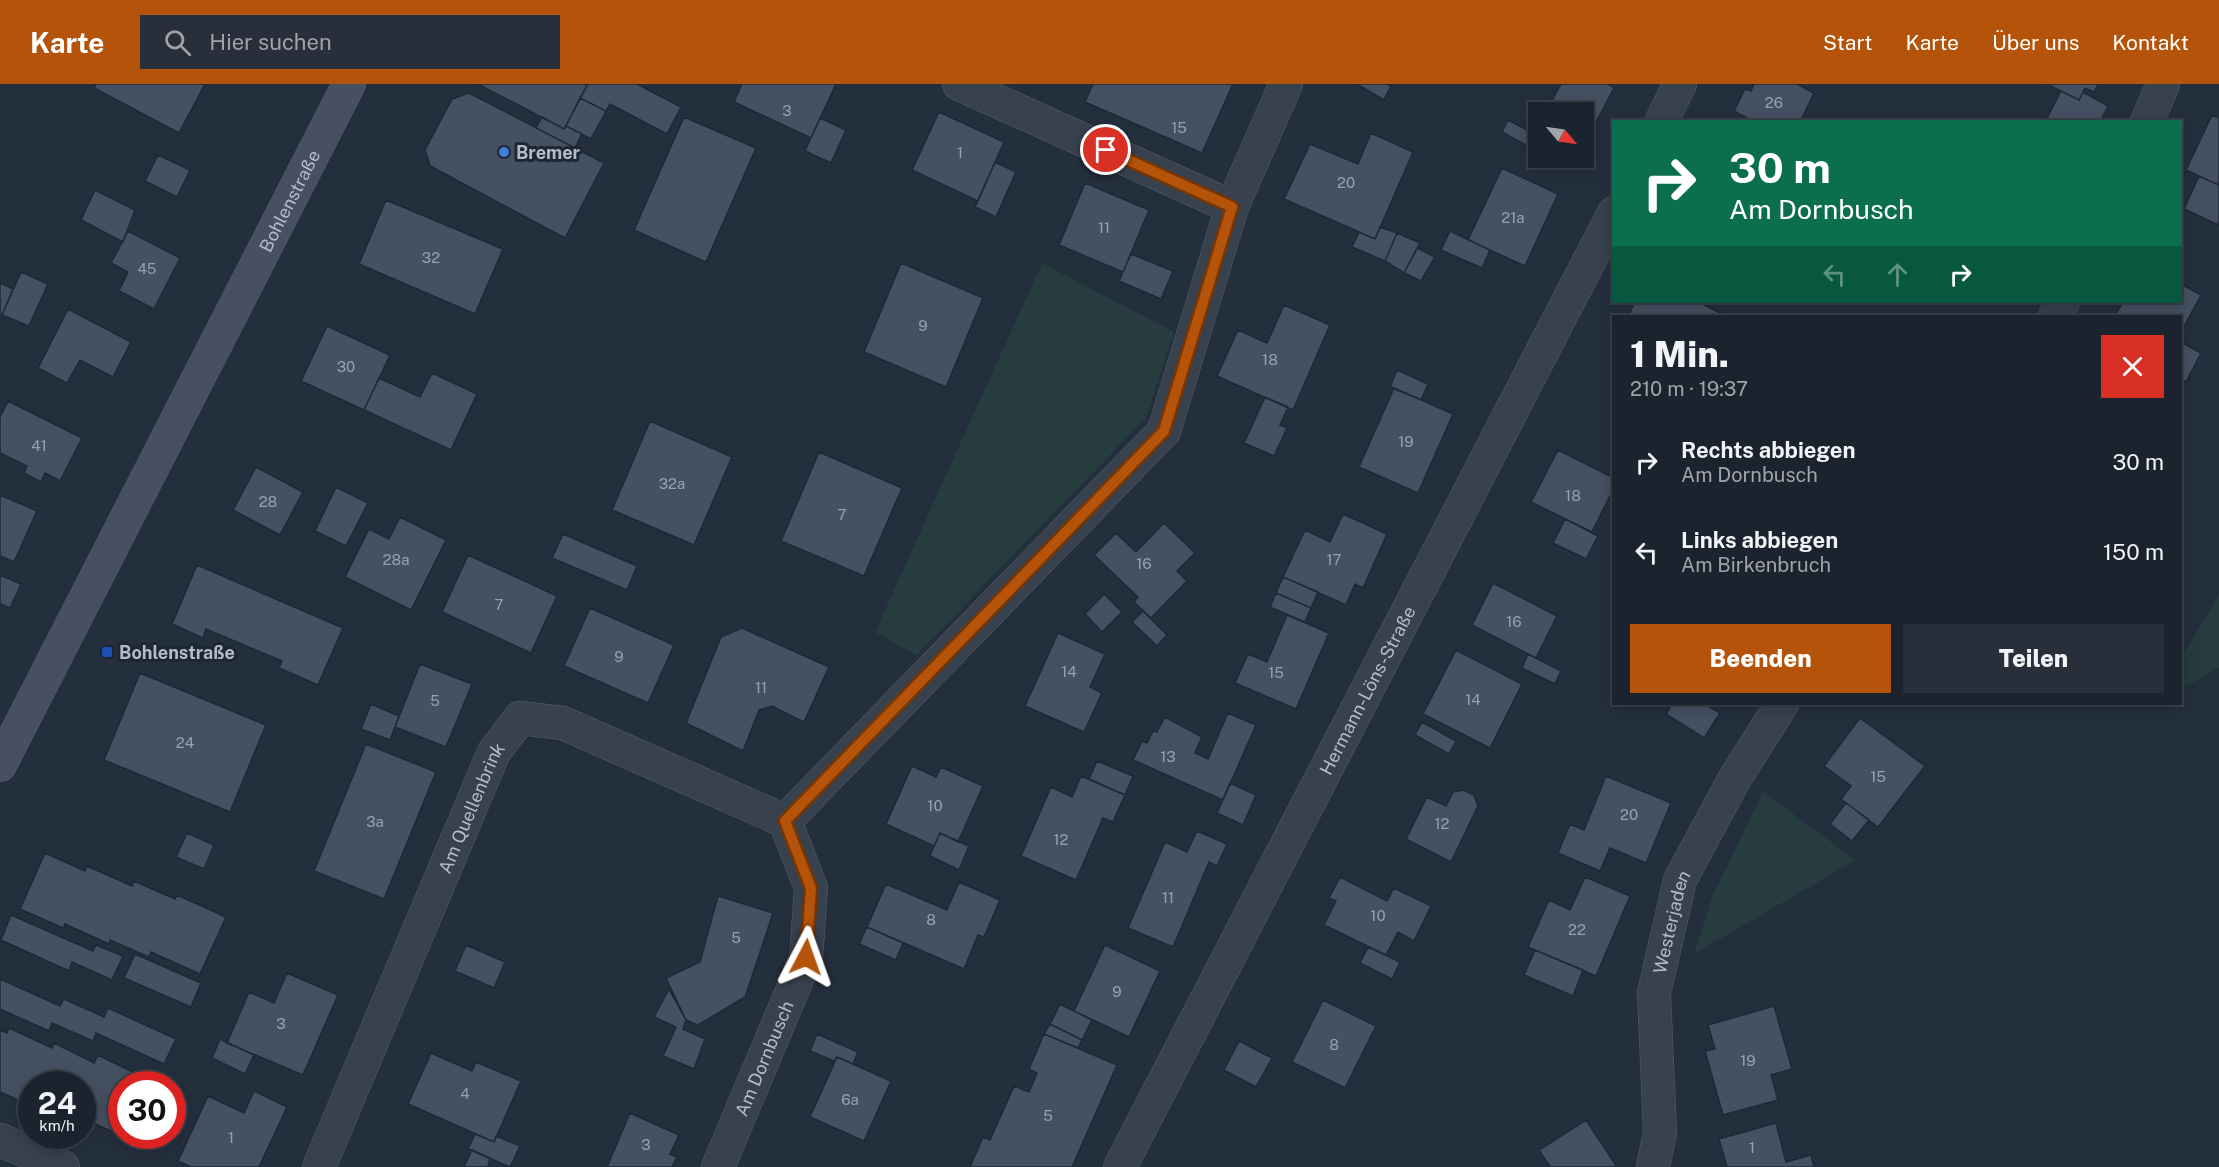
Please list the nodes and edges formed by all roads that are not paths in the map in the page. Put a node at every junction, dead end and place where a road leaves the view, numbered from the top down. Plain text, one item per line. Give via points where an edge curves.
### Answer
1 (349, 84) edge
2 (959, 84) edge
3 (1286, 84) edge
4 (1680, 84) edge
5 (2163, 84) edge
6 (1662, 120) edge
7 (2148, 120) edge
8 (1232, 207) junction
9 (1612, 217) edge
10 (1781, 705) edge
11 (0, 765) edge
12 (785, 821) junction
13 (0, 1140) edge
14 (63, 1167) edge
15 (319, 1167) edge
16 (718, 1167) edge
17 (1120, 1167) edge
18 (1653, 1167) edge

1 - 11 street, Bohlenstraße
2 - 8 street
3 - 8 street
4 - 6 street
5 - 7 street
8 - 12 street via 1164,431
9 - 17 street, Hermann-Löns-Straße
10 - 18 street, Westerjaden via 1735,778 1680,880 1654,993 1660,1133
12 - 15 street, Am Quellenbrink via 563,723 520,718 495,752
12 - 16 street, Am Dornbusch via 811,888 806,957
13 - 14 street

